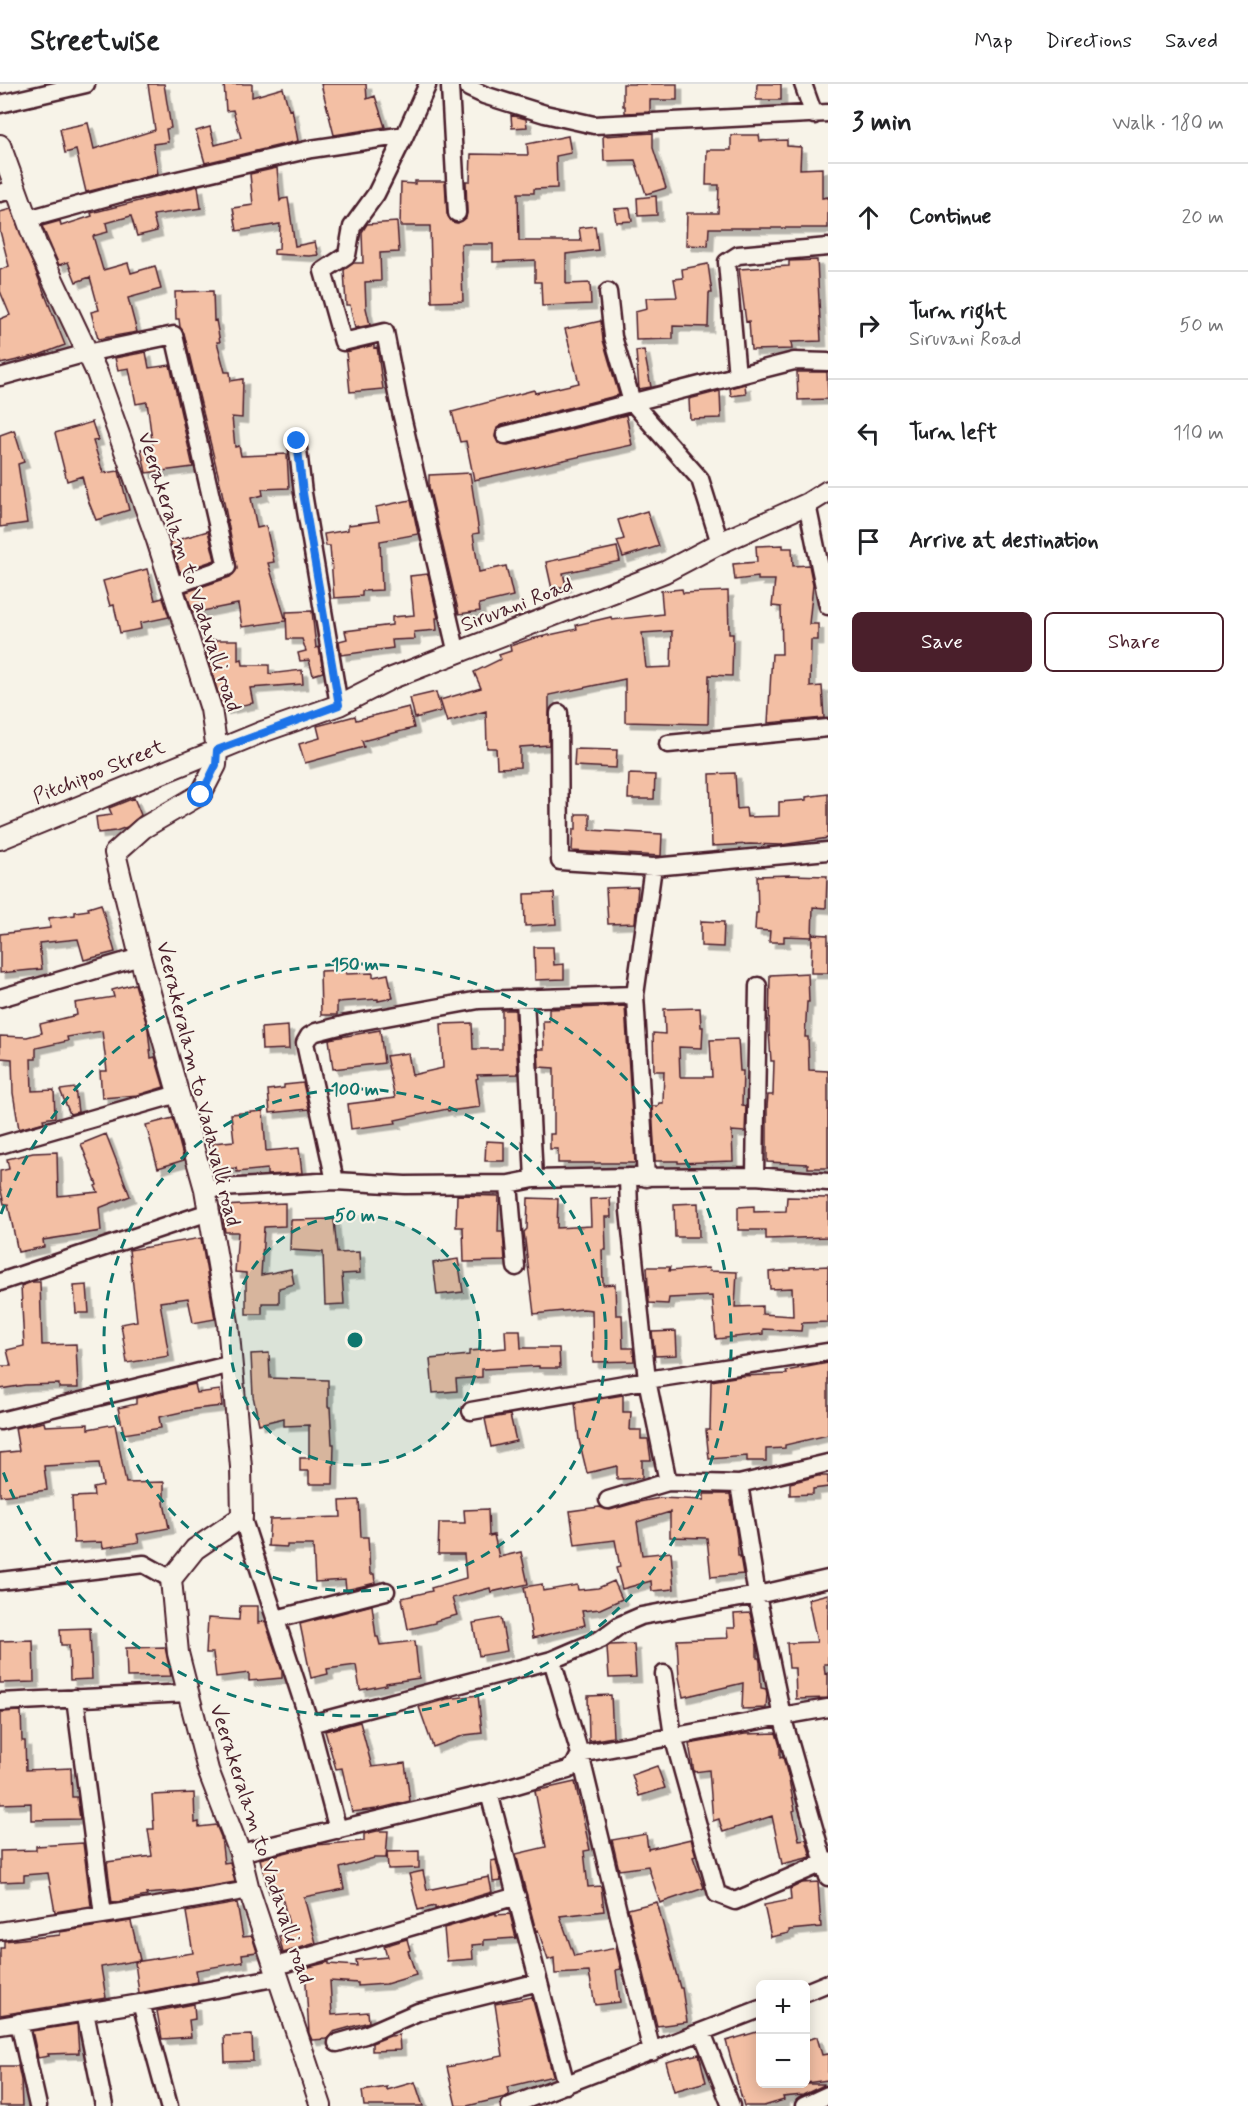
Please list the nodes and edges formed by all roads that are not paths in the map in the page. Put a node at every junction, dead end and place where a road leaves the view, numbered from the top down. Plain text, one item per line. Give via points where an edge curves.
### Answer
1 (86, 84) edge
2 (803, 84) edge
3 (426, 85) edge
4 (470, 86) edge
5 (450, 87) junction
6 (0, 104) edge
7 (821, 114) edge
8 (405, 135) junction
9 (0, 145) edge
10 (8, 191) edge
11 (457, 213) dead end
12 (28, 219) junction
13 (828, 247) edge
14 (608, 292) dead end
15 (87, 353) junction
16 (828, 362) edge
17 (0, 376) edge
18 (737, 376) junction
19 (633, 402) junction
20 (505, 435) dead end
21 (297, 441) dead end
22 (828, 490) edge
23 (807, 504) junction
24 (720, 543) junction
25 (172, 586) junction
26 (828, 606) edge
27 (457, 654) junction
28 (339, 705) junction
29 (559, 713) dead end
30 (828, 728) edge
31 (668, 744) dead end
32 (217, 750) junction
33 (0, 839) edge
34 (828, 851) edge
35 (653, 867) junction
36 (140, 957) junction
37 (758, 986) dead end
38 (635, 995) junction
39 (0, 998) edge
40 (525, 998) junction
41 (178, 1095) junction
42 (0, 1145) edge
43 (754, 1176) junction
44 (628, 1177) junction
45 (646, 1178) junction
46 (534, 1179) junction
47 (335, 1181) junction
48 (828, 1182) edge
49 (508, 1184) junction
50 (205, 1189) junction
51 (209, 1212) junction
52 (516, 1267) dead end
53 (0, 1282) edge
54 (828, 1353) edge
55 (232, 1364) junction
56 (647, 1380) junction
57 (471, 1411) dead end
58 (0, 1420) edge
59 (828, 1463) edge
60 (668, 1482) junction
61 (739, 1484) junction
62 (608, 1500) dead end
63 (242, 1517) junction
64 (171, 1579) junction
65 (828, 1579) edge
66 (0, 1581) edge
67 (386, 1591) dead end
68 (757, 1595) junction
69 (276, 1619) junction
70 (552, 1660) junction
71 (664, 1674) dead end
72 (188, 1693) junction
73 (75, 1698) junction
74 (0, 1702) edge
75 (828, 1708) edge
76 (782, 1716) junction
77 (309, 1724) junction
78 (673, 1736) junction
79 (580, 1754) junction
80 (489, 1793) junction
81 (338, 1830) junction
82 (240, 1853) junction
83 (827, 1867) edge
84 (249, 1890) junction
85 (516, 1896) junction
86 (102, 1915) junction
87 (0, 1930) edge
88 (277, 1972) junction
89 (539, 1982) junction
90 (828, 1983) edge
91 (810, 1990) edge
92 (141, 2003) junction
93 (756, 2011) edge
94 (85, 2012) junction
95 (19, 2022) junction
96 (0, 2026) edge
97 (702, 2032) junction
98 (338, 2043) dead end
99 (652, 2052) junction
100 (566, 2085) junction
101 (828, 2095) edge
102 (38, 2106) edge
103 (104, 2106) edge
104 (169, 2106) edge
105 (321, 2106) edge
106 (510, 2106) edge
107 (732, 2106) edge
108 (804, 2106) edge

1 - 6 street
2 - 7 street
3 - 5 street
3 - 8 street
4 - 5 street
4 - 7 street via 484,95 545,114 594,124
5 - 11 street
8 - 12 street via 311,149
8 - 27 street via 376,194 352,227 347,255 323,271 343,342 385,332
9 - 10 street, Veerakeralam to Vadavalli road
10 - 12 street, Veerakeralam to Vadavalli road
12 - 15 street, Veerakeralam to Vadavalli road
13 - 18 street via 738,255 727,262
14 - 19 street via 613,337
15 - 17 street
15 - 25 street, Veerakeralam to Vadavalli road via 134,473
15 - 25 street via 174,335 227,567
16 - 18 street via 794,361
18 - 19 street
19 - 20 street
19 - 24 street via 700,479
21 - 28 street
22 - 23 street, Siruvani Road
23 - 24 street, Siruvani Road
23 - 26 street
24 - 27 street, Siruvani Road via 665,572
25 - 32 street, Veerakeralam to Vadavalli road via 211,709
27 - 28 street, Siruvani Road via 392,678
28 - 32 street, Siruvani Road
29 - 35 street via 560,861
30 - 31 street
32 - 33 street, Pitchipoo Street
32 - 36 street, Veerakeralam to Vadavalli road via 216,765 201,795 143,828 115,853
34 - 35 street
35 - 38 street
36 - 39 street
36 - 41 street, Veerakeralam to Vadavalli road
37 - 43 street
38 - 40 street
38 - 45 street
40 - 46 street
40 - 47 street via 479,1000 347,1024 309,1036 305,1043
41 - 42 street
41 - 50 street, Veerakeralam to Vadavalli road
43 - 45 street
43 - 48 street
44 - 45 street
44 - 46 street
44 - 56 street
46 - 49 street
47 - 49 street
47 - 50 street
49 - 52 street
50 - 51 street, Veerakeralam to Vadavalli road
51 - 53 street
51 - 55 street, Veerakeralam to Vadavalli road
54 - 56 street
55 - 58 street
55 - 63 street, Veerakeralam to Vadavalli road
56 - 57 street
56 - 60 street
59 - 61 street
60 - 61 street
60 - 62 street
61 - 68 street
63 - 64 street via 195,1549
63 - 69 street
64 - 66 street via 144,1564
64 - 72 street, Veerakeralam to Vadavalli road via 178,1653
65 - 68 street
67 - 69 street
68 - 70 street via 641,1617
68 - 76 street
69 - 77 street
70 - 77 street
70 - 79 street
71 - 78 street
72 - 73 street
72 - 82 street, Veerakeralam to Vadavalli road via 208,1770
73 - 74 street
73 - 86 street
75 - 76 street
76 - 78 street
76 - 83 street
77 - 81 street
78 - 79 street
78 - 83 street via 717,1894 735,1901
79 - 80 street via 568,1770
79 - 99 street
80 - 81 street
80 - 85 street
81 - 82 street
82 - 84 street, Veerakeralam to Vadavalli road
84 - 86 street
84 - 88 street, Veerakeralam to Vadavalli road
85 - 88 street
85 - 89 street
86 - 87 street
88 - 92 street
88 - 105 street, Veerakeralam to Vadavalli road
89 - 98 street via 418,2012
89 - 100 street
90 - 91 street
92 - 94 street
92 - 104 street
93 - 97 street
94 - 95 street
94 - 103 street
95 - 96 street
95 - 102 street
97 - 99 street
97 - 107 street
99 - 100 street
100 - 106 street
101 - 108 street

